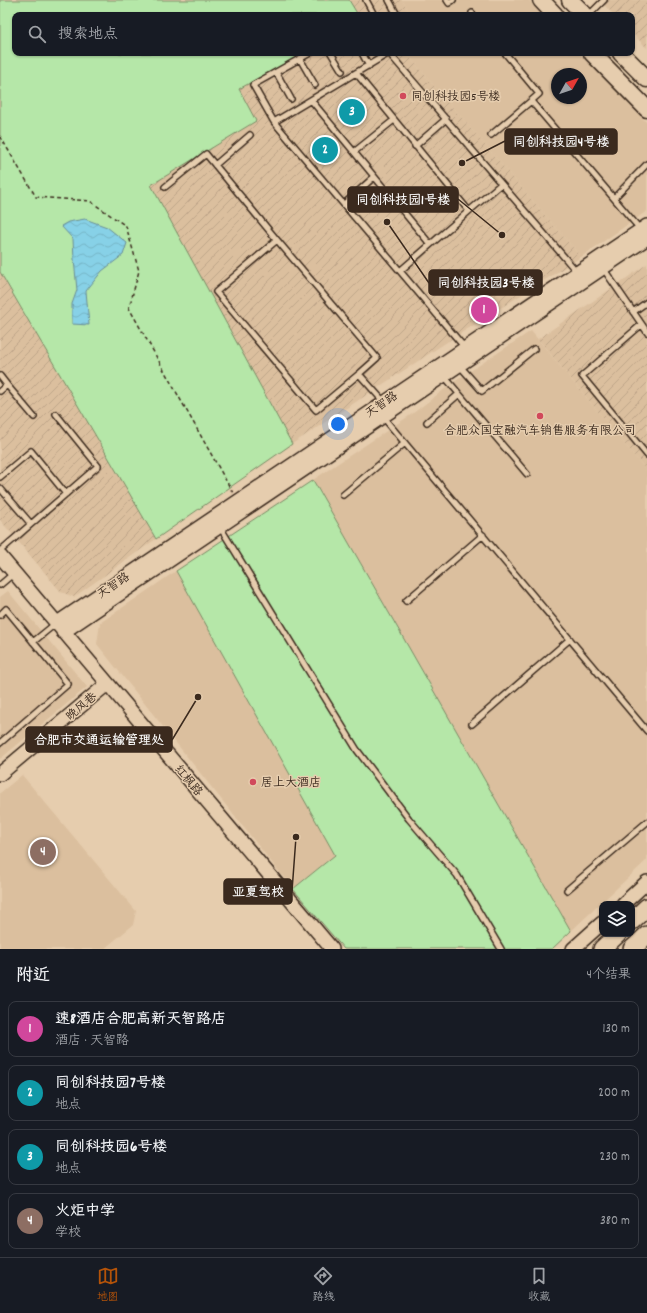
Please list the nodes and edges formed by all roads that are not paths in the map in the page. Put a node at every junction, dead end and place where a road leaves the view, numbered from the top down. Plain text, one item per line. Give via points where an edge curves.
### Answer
1 (366, 0) edge
2 (389, 0) edge
3 (447, 0) edge
4 (453, 0) edge
5 (540, 0) edge
6 (570, 0) edge
7 (604, 0) edge
8 (372, 12) edge
9 (395, 12) edge
10 (552, 12) edge
11 (582, 12) edge
12 (592, 12) edge
13 (304, 56) edge
14 (333, 56) edge
15 (364, 56) edge
16 (384, 56) edge
17 (392, 56) edge
18 (507, 56) edge
19 (595, 56) edge
20 (624, 56) edge
21 (300, 58) junction
22 (369, 66) junction
23 (342, 71) dead end
24 (276, 72) junction
25 (356, 73) junction
26 (647, 80) edge
27 (315, 85) dead end
28 (291, 99) dead end
29 (311, 100) junction
30 (531, 101) junction
31 (647, 109) edge
32 (446, 119) junction
33 (394, 120) junction
34 (274, 122) junction
35 (491, 134) dead end
36 (250, 135) dead end
37 (415, 146) junction
38 (354, 152) junction
39 (215, 164) junction
40 (647, 164) edge
41 (374, 177) junction
42 (501, 184) junction
43 (165, 187) dead end
44 (614, 198) junction
45 (344, 204) junction
46 (468, 211) junction
47 (645, 231) edge
48 (277, 240) junction
49 (430, 244) junction
50 (603, 268) junction
51 (400, 271) junction
52 (577, 273) junction
53 (647, 302) edge
54 (633, 312) junction
55 (641, 325) junction
56 (647, 332) edge
57 (465, 348) junction
58 (534, 349) dead end
59 (459, 365) junction
60 (358, 374) junction
61 (443, 375) junction
62 (0, 376) edge
63 (7, 384) junction
64 (0, 391) edge
65 (459, 394) junction
66 (384, 403) junction
67 (56, 414) dead end
68 (382, 416) junction
69 (34, 417) dead end
70 (427, 422) dead end
71 (405, 443) junction
72 (647, 455) edge
73 (527, 474) dead end
74 (0, 477) edge
75 (0, 488) edge
76 (66, 494) junction
77 (343, 495) dead end
78 (31, 524) junction
79 (220, 526) junction
80 (483, 536) junction
81 (0, 551) edge
82 (0, 556) edge
83 (14, 573) junction
84 (0, 585) edge
85 (406, 601) dead end
86 (0, 615) edge
87 (60, 628) junction
88 (570, 640) junction
89 (34, 642) junction
90 (107, 684) junction
91 (472, 724) dead end
92 (647, 731) edge
93 (0, 743) edge
94 (0, 774) edge
95 (647, 822) edge
96 (647, 882) edge
97 (568, 890) dead end
98 (626, 901) edge
99 (647, 907) edge
100 (635, 918) edge
101 (599, 926) edge
102 (647, 935) edge
103 (615, 937) edge
104 (332, 949) edge
105 (501, 949) edge
106 (573, 949) edge
107 (602, 949) edge
108 (632, 949) edge

1 - 8 lane
2 - 9 lane
3 - 4 lane via 449,3
5 - 10 main road
6 - 11 main road
7 - 12 lane
13 - 21 lane
14 - 23 lane
15 - 22 lane
16 - 22 lane
17 - 32 lane
18 - 30 lane via 539,94
19 - 31 main road
20 - 26 main road
21 - 24 lane
21 - 27 lane
22 - 25 lane
24 - 28 lane
24 - 34 lane via 253,85
25 - 29 lane
25 - 33 lane
29 - 34 lane
29 - 38 lane
30 - 35 lane
30 - 44 lane
32 - 37 lane
32 - 42 lane
33 - 37 lane
33 - 38 lane
34 - 45 lane
36 - 39 lane
37 - 46 lane
38 - 41 lane
39 - 43 lane via 206,154
39 - 48 lane
40 - 44 lane
41 - 45 lane
41 - 49 lane
42 - 46 lane
42 - 52 lane
44 - 47 lane
45 - 51 lane
46 - 49 lane
47 - 50 street, 天智路
47 - 52 street, 天智路
48 - 60 lane via 377,358
48 - 60 lane via 216,292 316,410
49 - 51 lane
50 - 54 lane
50 - 59 street, 天智路
51 - 57 lane
52 - 57 street, 天智路
53 - 54 lane
54 - 55 lane
55 - 56 lane
55 - 72 lane via 582,376
57 - 66 street, 天智路
58 - 59 lane via 482,391
59 - 61 street, 天智路
60 - 66 lane
61 - 65 lane
61 - 68 street, 天智路
62 - 63 lane
63 - 64 lane
63 - 69 lane
65 - 70 lane
65 - 73 lane
66 - 87 street, 天智路 via 238,501
67 - 76 lane via 98,466
68 - 71 lane
68 - 79 street, 天智路
71 - 77 lane
71 - 80 lane
74 - 76 lane via 32,451
75 - 78 lane
76 - 78 lane
78 - 81 lane
79 - 87 street, 天智路
79 - 105 lane via 357,750 409,820 456,875
80 - 85 lane
80 - 88 lane
82 - 83 street, 红枫路
83 - 84 lane
83 - 87 street, 红枫路
86 - 89 lane via 6,609
87 - 89 lane
87 - 90 street, 红枫路
88 - 91 lane
88 - 92 lane
89 - 93 lane via 68,684
90 - 94 street, 晚风巷
90 - 104 street, 红枫路
95 - 97 lane
96 - 98 street
99 - 100 highway
101 - 106 street
102 - 108 highway
103 - 107 highway

